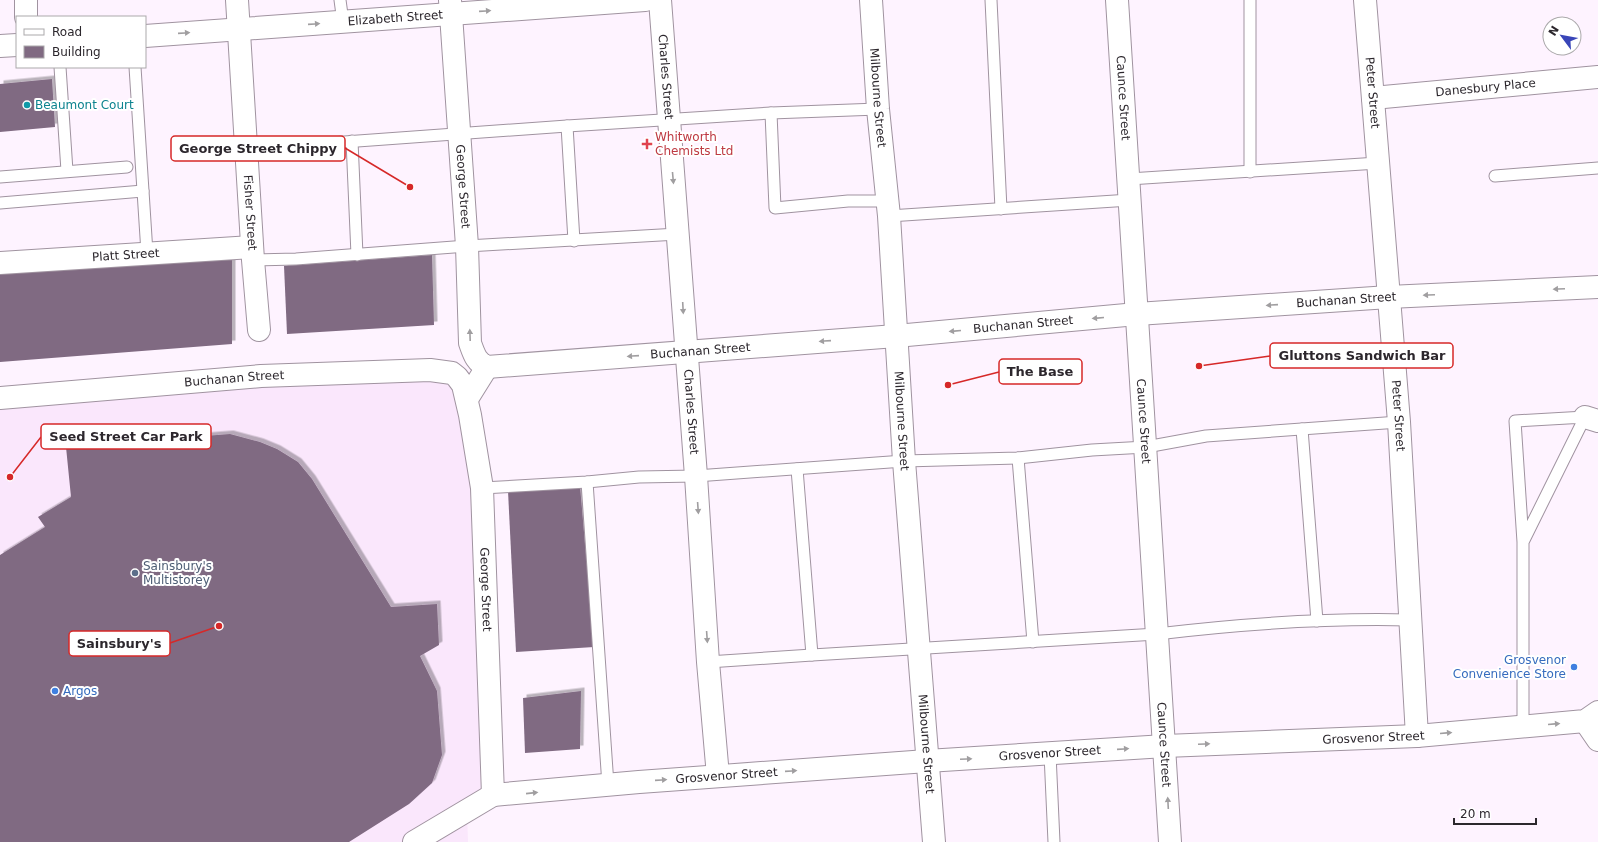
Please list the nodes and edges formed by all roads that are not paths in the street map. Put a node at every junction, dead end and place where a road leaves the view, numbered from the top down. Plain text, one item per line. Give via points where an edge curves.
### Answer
1 (26, 0) edge
2 (237, 0) edge
3 (340, 0) edge
4 (645, 0) edge
5 (660, 0) edge
6 (871, 0) edge
7 (991, 0) edge
8 (1117, 0) edge
9 (1250, 0) edge
10 (1365, 0) edge
11 (560, 3) edge
12 (450, 7) edge
13 (26, 16) edge
14 (343, 22) junction
15 (239, 29) junction
16 (146, 36) edge
17 (16, 45) edge
18 (0, 46) edge
19 (60, 68) edge
20 (134, 68) edge
21 (1598, 78) edge
22 (1373, 98) junction
23 (878, 109) junction
24 (771, 113) junction
25 (668, 120) junction
26 (567, 126) junction
27 (459, 134) junction
28 (352, 141) junction
29 (246, 150) junction
30 (1378, 163) junction
31 (127, 167) dead end
32 (1598, 168) edge
33 (67, 171) junction
34 (1250, 172) junction
35 (1495, 176) dead end
36 (0, 177) edge
37 (1129, 189) junction
38 (143, 191) junction
39 (0, 203) edge
40 (888, 208) junction
41 (1002, 209) junction
42 (678, 234) junction
43 (574, 241) junction
44 (466, 246) junction
45 (147, 253) junction
46 (253, 253) junction
47 (357, 255) junction
48 (0, 264) edge
49 (1598, 287) edge
50 (1389, 297) junction
51 (1137, 314) junction
52 (259, 330) dead end
53 (896, 336) junction
54 (686, 352) junction
55 (487, 367) junction
56 (465, 392) junction
57 (0, 398) edge
58 (1591, 419) edge
59 (1399, 422) junction
60 (1302, 429) junction
61 (1146, 447) junction
62 (1018, 458) junction
63 (904, 461) junction
64 (797, 469) junction
65 (696, 476) junction
66 (587, 482) junction
67 (482, 488) junction
68 (1522, 542) junction
69 (1410, 620) junction
70 (1317, 621) junction
71 (1157, 634) junction
72 (1033, 642) junction
73 (919, 649) junction
74 (812, 655) junction
75 (708, 662) junction
76 (1591, 717) edge
77 (1523, 727) junction
78 (1417, 736) junction
79 (1598, 740) edge
80 (1165, 746) junction
81 (1050, 754) junction
82 (927, 761) junction
83 (718, 776) junction
84 (608, 785) junction
85 (493, 795) junction
86 (414, 842) edge
87 (934, 842) edge
88 (1054, 842) edge
89 (1170, 842) edge

1 - 13 street
2 - 15 street, Fisher Street
3 - 14 lane
4 - 11 street, Elizabeth Street
5 - 25 street, Charles Street
6 - 23 street, Milbourne Street
7 - 41 lane
8 - 37 street, Caunce Street
9 - 34 lane
10 - 22 street, Peter Street
12 -> 11 street, Elizabeth Street
12 - 14 street, Elizabeth Street
12 - 27 street, George Street
15 -> 14 street, Elizabeth Street
16 -> 15 street, Elizabeth Street
15 - 29 street, Fisher Street
17 - 18 street
19 - 33 lane
20 - 38 lane
21 - 22 street, Danesbury Place
22 - 30 street, Peter Street
23 - 24 lane
23 - 40 street, Milbourne Street
24 - 25 lane
24 - 40 lane via 775,208 848,201
25 - 26 lane
25 -> 42 street, Charles Street
26 - 27 lane
26 - 43 lane
27 - 28 lane
27 - 44 street, George Street
28 - 29 lane
28 - 47 lane
29 - 46 street, Fisher Street
30 - 34 lane
30 - 50 street, Peter Street
31 - 33 lane
32 - 35 lane
33 - 36 lane
34 - 37 lane
37 - 41 lane
37 - 51 street, Caunce Street
38 - 39 lane
38 - 45 lane
40 - 41 lane
40 - 53 street, Milbourne Street
42 - 43 lane
42 -> 54 street, Charles Street
43 - 44 lane
44 - 47 lane
55 -> 44 street, George Street via 479,364 470,343
45 - 46 street, Platt Street
45 - 48 street, Platt Street
46 - 47 lane via 296,260
46 - 52 street, Fisher Street
49 -> 50 street, Buchanan Street
50 -> 51 street, Buchanan Street
50 - 59 street, Peter Street
51 -> 53 street, Buchanan Street
51 - 61 street, Caunce Street
53 -> 54 street, Buchanan Street
53 - 63 street, Milbourne Street
54 -> 55 street, Buchanan Street
54 - 65 street, Charles Street
55 - 56 street
56 - 57 street, Buchanan Street via 452,373 430,370 261,376
56 - 67 street, George Street
58 - 68 lane
58 - 68 lane via 1515,421
59 - 60 lane
59 - 69 street, Peter Street
60 - 61 lane via 1206,436
60 - 70 lane
61 - 62 lane
61 - 71 street, Caunce Street
62 - 63 lane
62 - 72 lane
63 - 64 lane
63 - 73 street, Milbourne Street
64 - 65 lane
64 - 74 lane
65 - 66 lane via 639,477
65 -> 75 street, Charles Street
66 - 67 lane
66 - 84 lane
67 - 85 street, George Street
68 - 77 lane
69 - 70 lane
69 - 78 street, Peter Street
70 - 71 lane
71 - 72 lane
71 - 80 street, Caunce Street
72 - 73 lane
73 - 74 lane
73 - 82 street, Milbourne Street
74 - 75 lane
75 - 83 street, Charles Street
77 -> 76 street, Grosvenor Street
76 - 79 street, Grosvenor Street
78 -> 77 street, Grosvenor Street
80 -> 78 street, Grosvenor Street
81 -> 80 street, Grosvenor Street
89 -> 80 street, Caunce Street
82 -> 81 street, Grosvenor Street
81 - 88 lane
83 -> 82 street, Grosvenor Street
82 - 87 street, Milbourne Street
84 -> 83 street, Grosvenor Street
85 -> 84 street, Grosvenor Street
85 - 86 street

